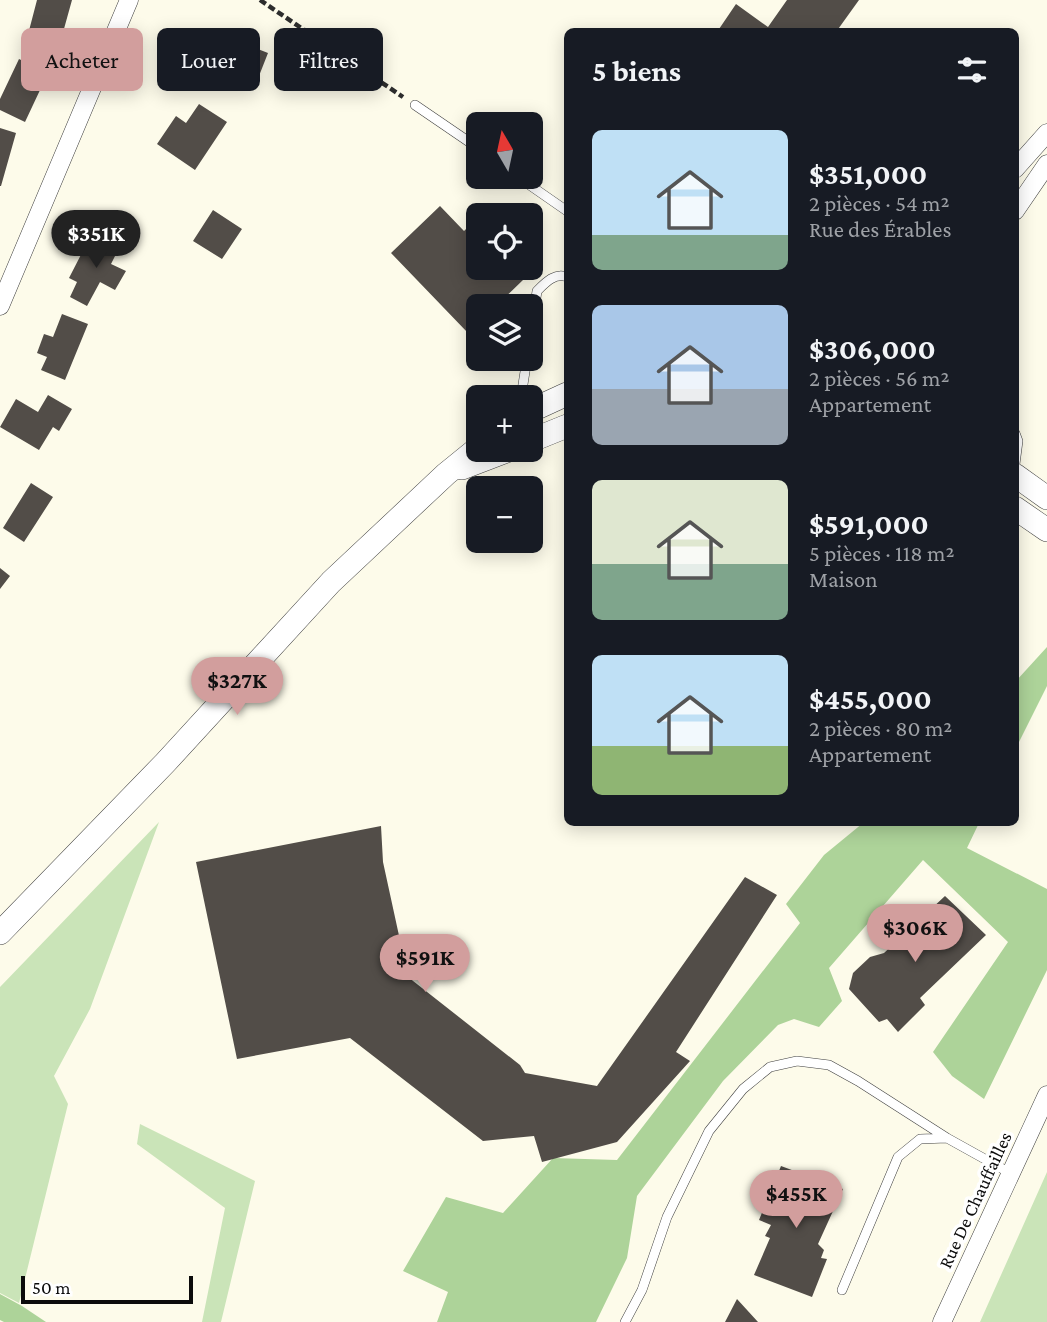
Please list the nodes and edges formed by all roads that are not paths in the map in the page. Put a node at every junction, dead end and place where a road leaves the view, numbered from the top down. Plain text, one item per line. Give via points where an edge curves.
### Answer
1 (129, 0) edge
2 (415, 105) road end
3 (1047, 133) edge
4 (466, 140) edge
5 (1019, 164) edge
6 (1047, 164) edge
7 (535, 189) edge
8 (1019, 205) edge
9 (564, 209) edge
10 (564, 276) edge
11 (537, 294) edge
12 (0, 306) edge
13 (564, 395) edge
14 (543, 405) edge
15 (564, 427) edge
16 (543, 436) edge
17 (466, 458) edge
18 (478, 462) edge
19 (446, 474) junction
20 (1019, 478) edge
21 (1047, 498) edge
22 (1019, 511) edge
23 (1047, 530) edge
24 (0, 933) edge
25 (1047, 1095) edge
26 (947, 1138) junction
27 (1010, 1173) junction
28 (842, 1290) dead end
29 (625, 1322) edge
30 (942, 1322) edge

1 - 12 street
2 - 4 lane
3 - 5 street
6 - 8 street
7 - 9 lane
10 - 11 lane via 553,277
13 - 14 street
15 - 16 street
17 - 19 street
18 - 19 street
19 - 24 street via 331,582
20 - 21 street
22 - 23 street
25 - 27 street, Rue De Chauffailles
26 - 27 lane
26 - 28 lane via 920,1139 898,1157
26 - 29 lane via 829,1065 797,1061 770,1067 743,1089 709,1131 667,1217 642,1290
27 - 30 street, Rue De Chauffailles

